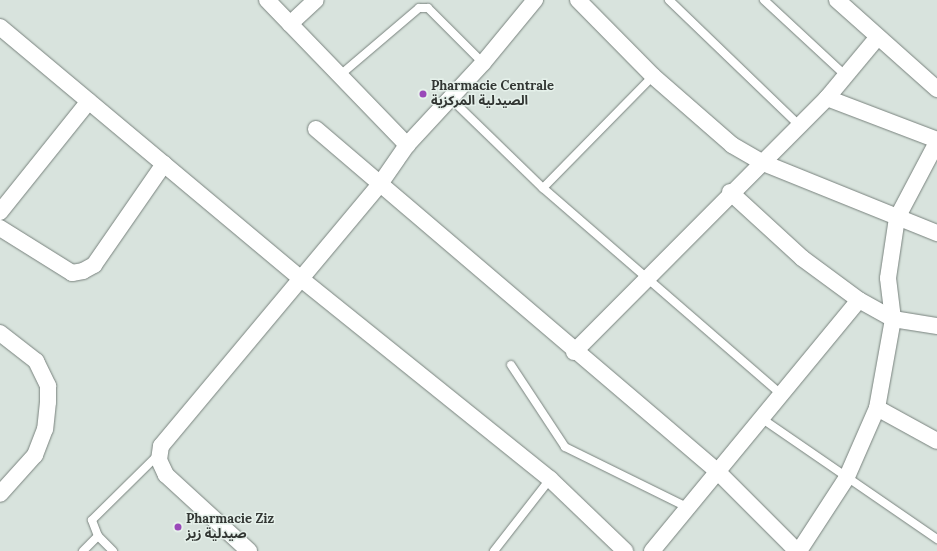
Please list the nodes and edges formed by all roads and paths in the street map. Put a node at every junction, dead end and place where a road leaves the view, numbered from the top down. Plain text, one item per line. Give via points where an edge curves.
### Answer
1 (267, 0) edge
2 (316, 0) edge
3 (535, 0) edge
4 (578, 0) edge
5 (669, 0) edge
6 (764, 0) edge
7 (836, 0) edge
8 (290, 24) junction
9 (0, 27) edge
10 (877, 38) junction
11 (483, 63) junction
12 (340, 76) junction
13 (653, 76) junction
14 (846, 76) junction
15 (937, 89) edge
16 (827, 98) junction
17 (451, 99) junction
18 (89, 102) junction
19 (798, 124) junction
20 (316, 129) dead end
21 (937, 141) edge
22 (407, 145) junction
23 (761, 162) junction
24 (164, 164) junction
25 (380, 184) junction
26 (543, 188) junction
27 (730, 192) junction
28 (0, 212) edge
29 (897, 218) junction
30 (0, 228) edge
31 (937, 233) edge
32 (647, 275) junction
33 (300, 278) junction
34 (860, 300) junction
35 (893, 319) junction
36 (937, 326) edge
37 (0, 333) edge
38 (574, 352) junction
39 (512, 366) dead end
40 (782, 395) junction
41 (877, 408) junction
42 (761, 418) junction
43 (937, 441) edge
44 (159, 454) junction
45 (717, 471) junction
46 (550, 479) junction
47 (846, 479) junction
48 (0, 494) edge
49 (687, 506) junction
50 (98, 536) junction
51 (937, 539) edge
52 (83, 551) edge
53 (113, 551) edge
54 (249, 551) edge
55 (494, 551) edge
56 (625, 551) edge
57 (652, 551) edge
58 (798, 551) edge

1 - 8 street
2 - 8 street
3 - 11 street
4 - 13 street
5 - 19 lane
6 - 14 lane
7 - 10 street
8 - 12 street
9 - 18 street
10 - 14 street
10 - 15 street
11 - 12 lane via 428,8 419,8
11 - 17 street
12 - 22 street
13 - 23 street via 732,144
13 - 26 lane
14 - 16 street
16 - 19 street
16 - 21 street
17 - 22 street
17 - 26 lane
18 - 24 street
18 - 28 street
19 - 23 street
20 - 25 street
21 - 29 street
22 - 25 street
23 - 27 street
23 - 29 street
24 - 30 street via 94,265 83,271 72,273
24 - 33 street
25 - 33 street
25 - 38 street
26 - 32 lane
27 - 32 street
27 - 34 street via 802,258
29 - 31 street
29 - 35 street via 888,278
32 - 38 street
32 - 40 lane
33 - 44 street via 166,437
33 - 46 street
34 - 35 street
34 - 40 street
35 - 36 street
35 - 41 street
37 - 48 street via 36,361 48,386 48,402 45,429 35,454
38 - 45 street
39 - 49 lane via 565,447
40 - 42 street
41 - 43 street
41 - 47 street
42 - 45 street
42 - 47 lane
44 - 50 lane via 96,514 92,527
44 - 54 street via 166,474
45 - 49 street
45 - 58 street
46 - 55 lane
46 - 56 street
47 - 51 lane
47 - 58 street
49 - 57 street
50 - 52 lane
50 - 53 lane

